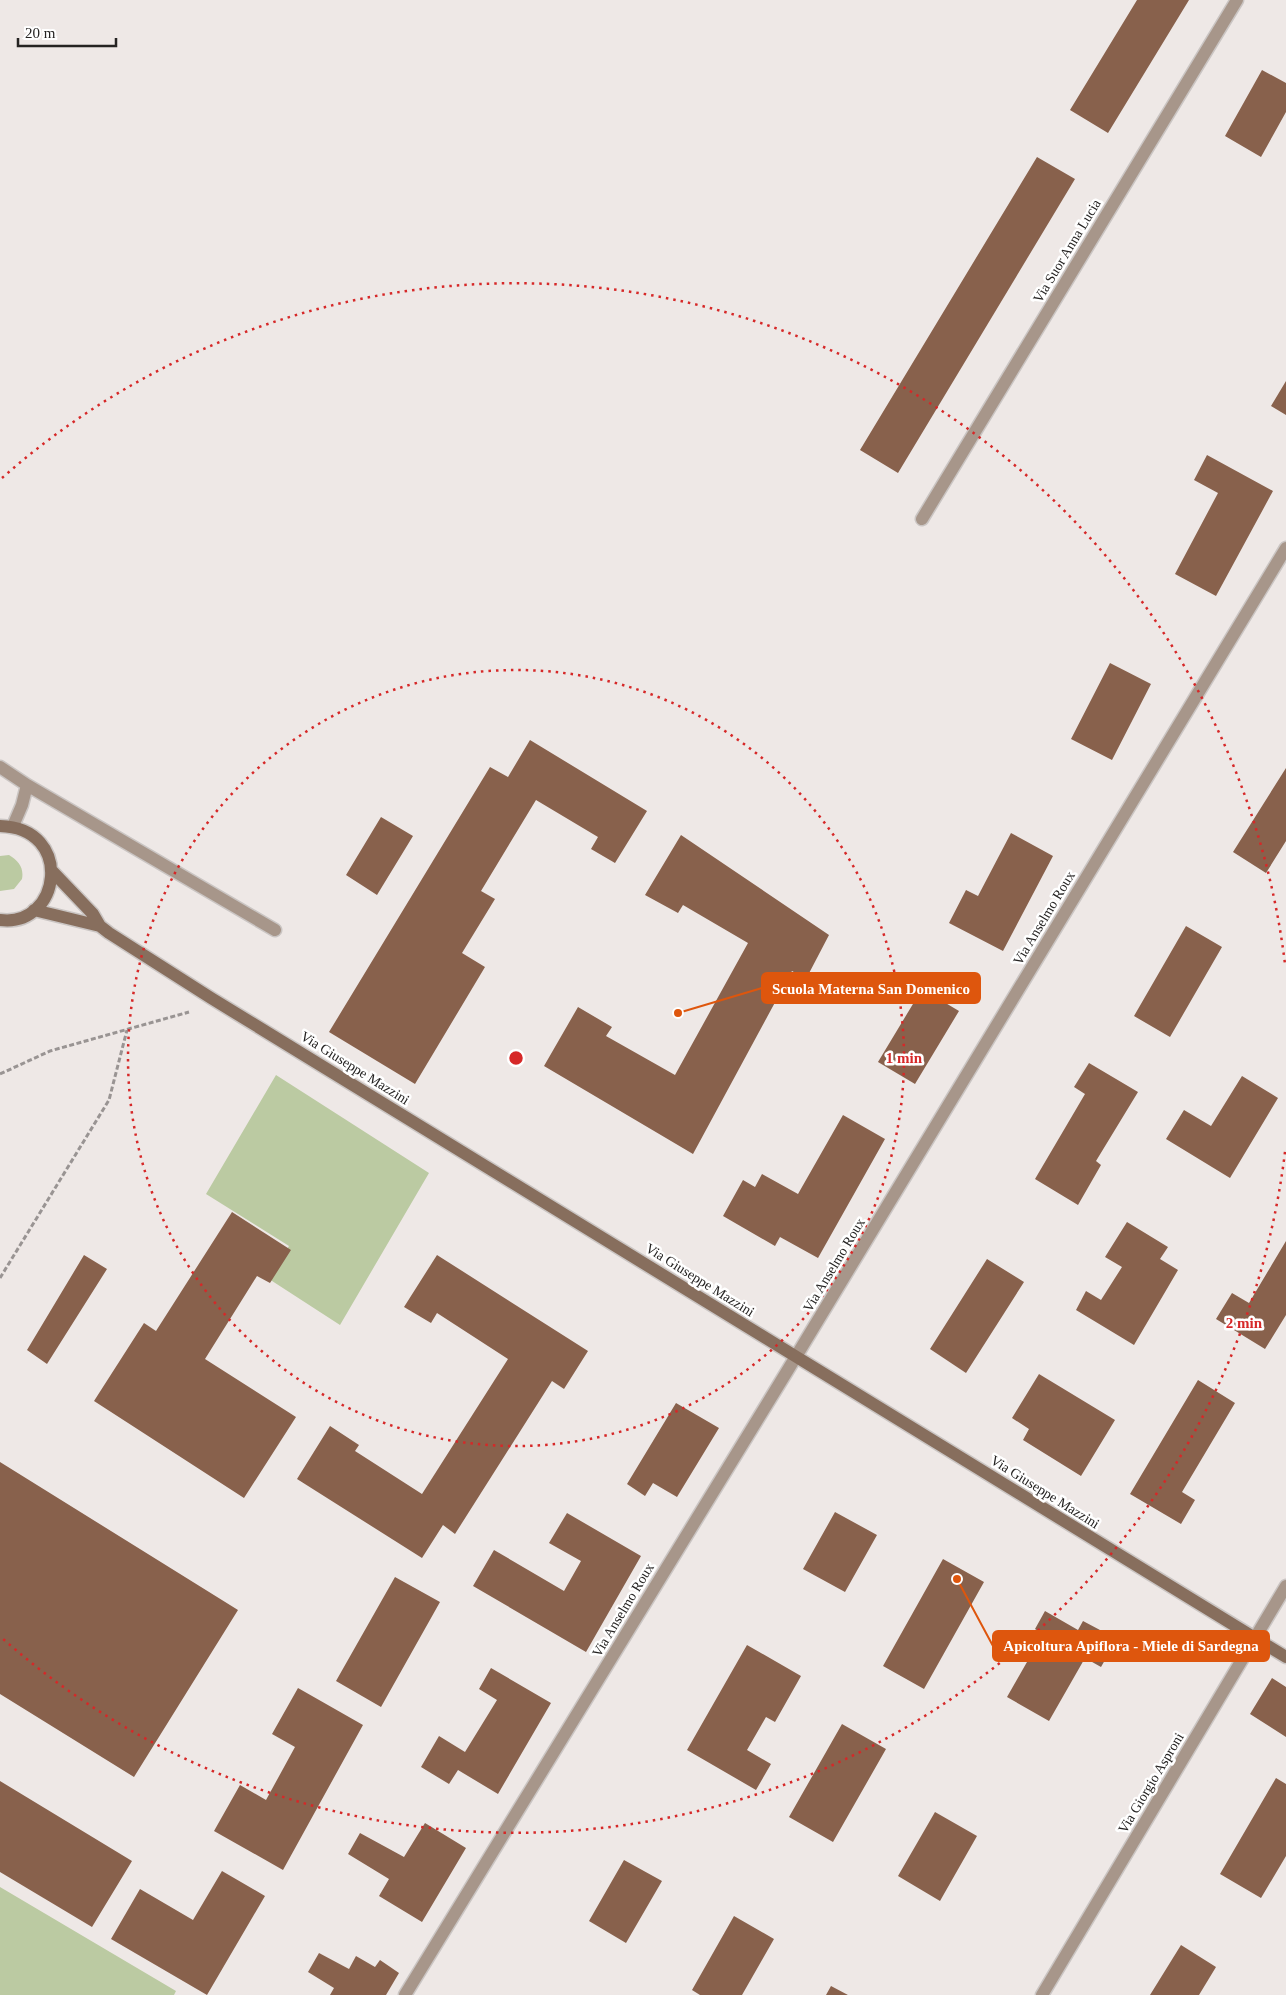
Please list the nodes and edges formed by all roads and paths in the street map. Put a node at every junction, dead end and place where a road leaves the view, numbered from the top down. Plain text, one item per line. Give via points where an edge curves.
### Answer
1 (1237, 0) edge
2 (922, 518) dead end
3 (1286, 548) edge
4 (0, 767) edge
5 (27, 785) junction
6 (6, 826) edge
7 (52, 871) junction
8 (34, 910) junction
9 (1, 923) edge
10 (100, 926) junction
11 (276, 930) dead end
12 (211, 998) junction
13 (127, 1030) junction
14 (0, 1074) edge
15 (0, 1278) edge
16 (795, 1357) junction
17 (1286, 1586) edge
18 (1255, 1639) junction
19 (1286, 1657) edge
20 (405, 1995) edge
21 (1042, 1995) edge

1 - 2 street, Via Suor Anna Lucia
3 - 16 street, Via Anselmo Roux
4 - 5 street
5 - 6 street via 22,805
5 - 11 street
6 - 7 street via 25,830 36,838 50,859
7 - 8 street via 44,900
7 - 10 street, Via Giuseppe Mazzini via 93,914
8 - 9 street
8 - 10 street, Via Giuseppe Mazzini
10 - 12 street, Via Giuseppe Mazzini
12 - 13 path via 195,1011
12 - 16 street, Via Giuseppe Mazzini
13 - 14 path via 50,1051
13 - 15 path via 109,1100
16 - 18 street, Via Giuseppe Mazzini
16 - 20 street, Via Anselmo Roux
17 - 18 street, Via Giorgio Asproni
18 - 19 street, Via Giuseppe Mazzini
18 - 21 street, Via Giorgio Asproni

